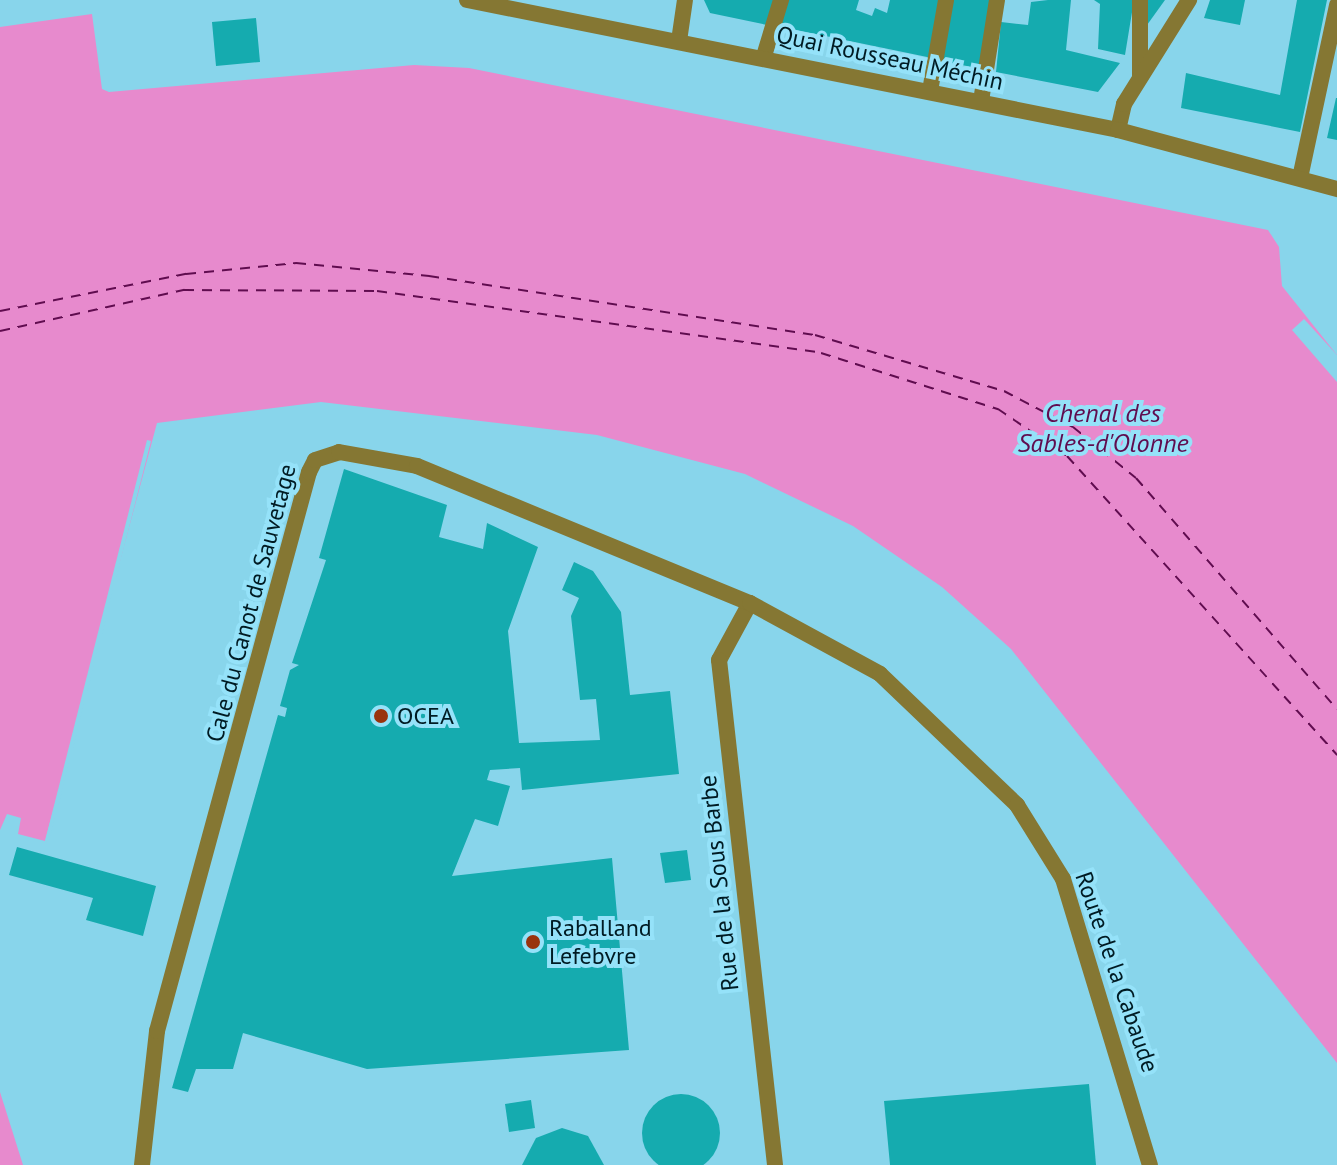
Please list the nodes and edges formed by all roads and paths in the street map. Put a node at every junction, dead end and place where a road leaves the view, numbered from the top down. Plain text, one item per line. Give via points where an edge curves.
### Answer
1 (468, 0) edge
2 (685, 0) edge
3 (781, 0) edge
4 (946, 0) edge
5 (997, 0) edge
6 (1140, 0) edge
7 (1189, 0) edge
8 (1337, 7) edge
9 (679, 41) junction
10 (764, 56) junction
11 (1140, 76) junction
12 (930, 91) junction
13 (981, 101) junction
14 (1118, 130) junction
15 (1300, 178) junction
16 (1337, 189) edge
17 (750, 603) junction
18 (142, 1165) edge
19 (775, 1165) edge
20 (1150, 1165) edge

1 - 9 street, Quai Rousseau Méchin
2 - 9 street
3 - 10 street
4 - 12 street
5 - 13 street
6 - 11 street
7 - 11 street
8 - 15 street
9 - 10 street, Quai Rousseau Méchin
10 - 12 street, Quai Rousseau Méchin
11 - 14 street
12 - 13 street, Quai Rousseau Méchin
13 - 14 street, Quai Rousseau Méchin
14 - 15 street, Quai Rousseau Méchin
15 - 16 street, Quai Rousseau Méchin
17 - 18 street, Cale du Canot de Sauvetage via 417,466 339,452 315,460 157,1031
17 - 19 street, Rue de la Sous Barbe via 719,660
17 - 20 street, Route de la Cabaude via 880,674 1017,805 1063,879

